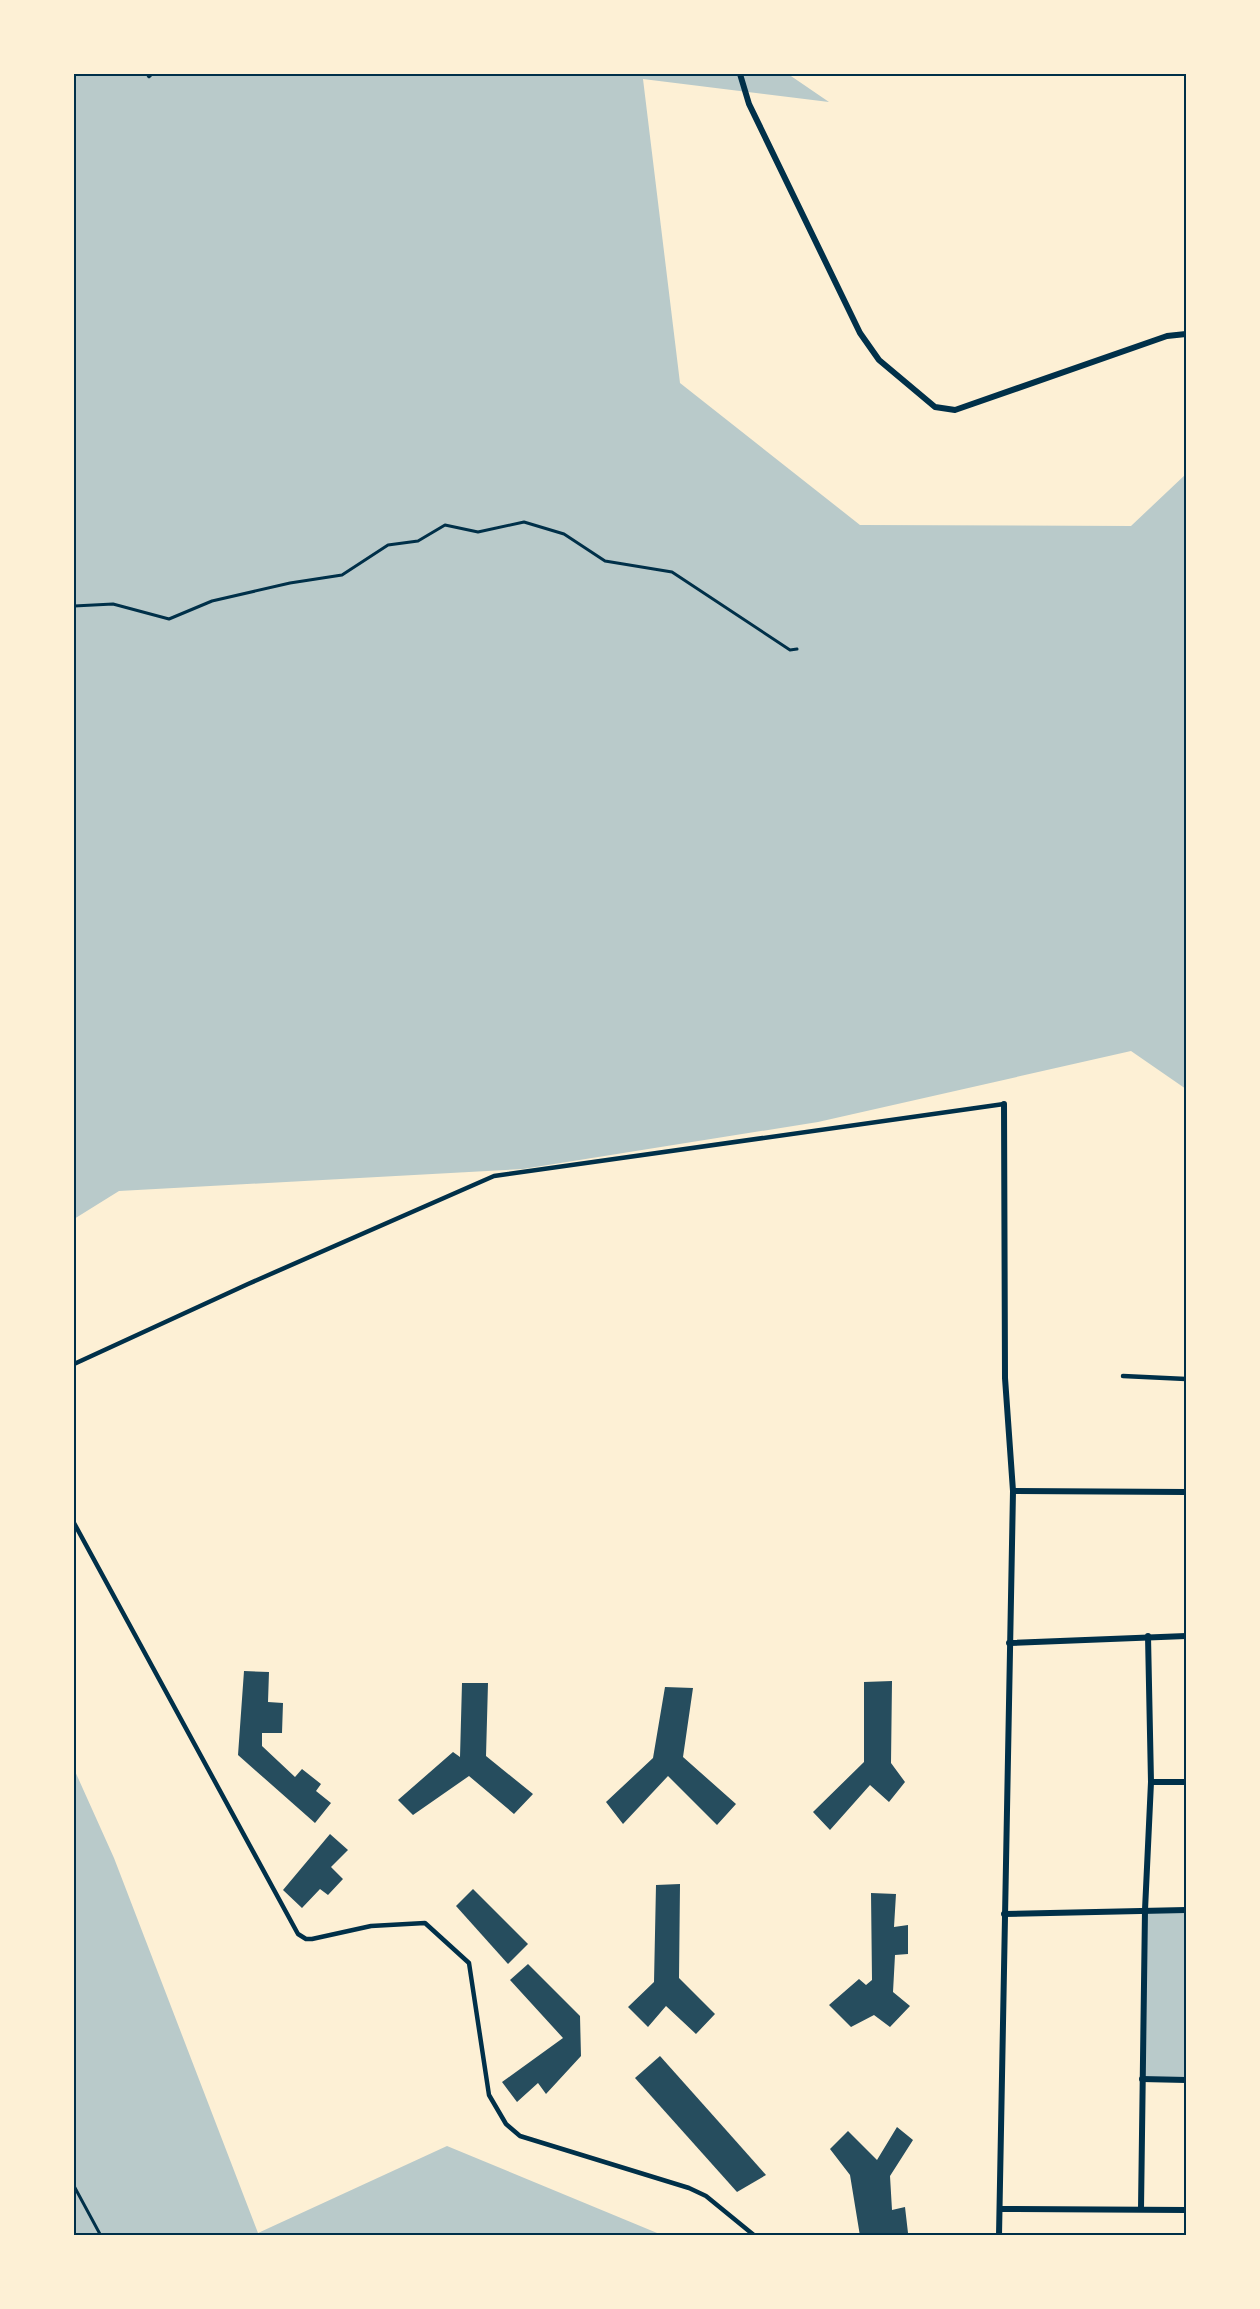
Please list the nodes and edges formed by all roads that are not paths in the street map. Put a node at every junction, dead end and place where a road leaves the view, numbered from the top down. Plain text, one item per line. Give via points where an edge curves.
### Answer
1 (740, 74) edge
2 (1186, 334) edge
3 (1004, 1104) joint
4 (74, 1364) edge
5 (1123, 1376) dead end
6 (1186, 1379) edge
7 (1014, 1491) junction
8 (1186, 1492) edge
9 (74, 1523) edge
10 (1148, 1636) junction
11 (1186, 1636) edge
12 (1009, 1643) junction
13 (1151, 1782) junction
14 (1186, 1782) edge
15 (1145, 1910) junction
16 (1186, 1910) edge
17 (1004, 1914) junction
18 (1142, 2079) junction
19 (1186, 2080) edge
20 (1000, 2209) junction
21 (1141, 2209) junction
22 (1186, 2210) edge
23 (755, 2235) edge
24 (999, 2235) edge

1 - 2 street via 749,104 860,333 879,360 935,407 955,410 1167,336
3 - 4 lane via 494,1176
3 - 7 street via 1005,1378
5 - 6 lane
7 - 8 street
7 - 12 street
9 - 23 lane via 298,1934 312,1939 362,1927 425,1923 469,1963 489,2095 506,2124 520,2136 689,2188 706,2196
10 - 11 street
10 - 12 street
10 - 13 street
12 - 17 street
13 - 14 street
13 - 15 street
15 - 16 street
15 - 17 street
15 - 18 street
17 - 20 street
18 - 19 street
18 - 21 street
20 - 21 street
20 - 24 street
21 - 22 street

